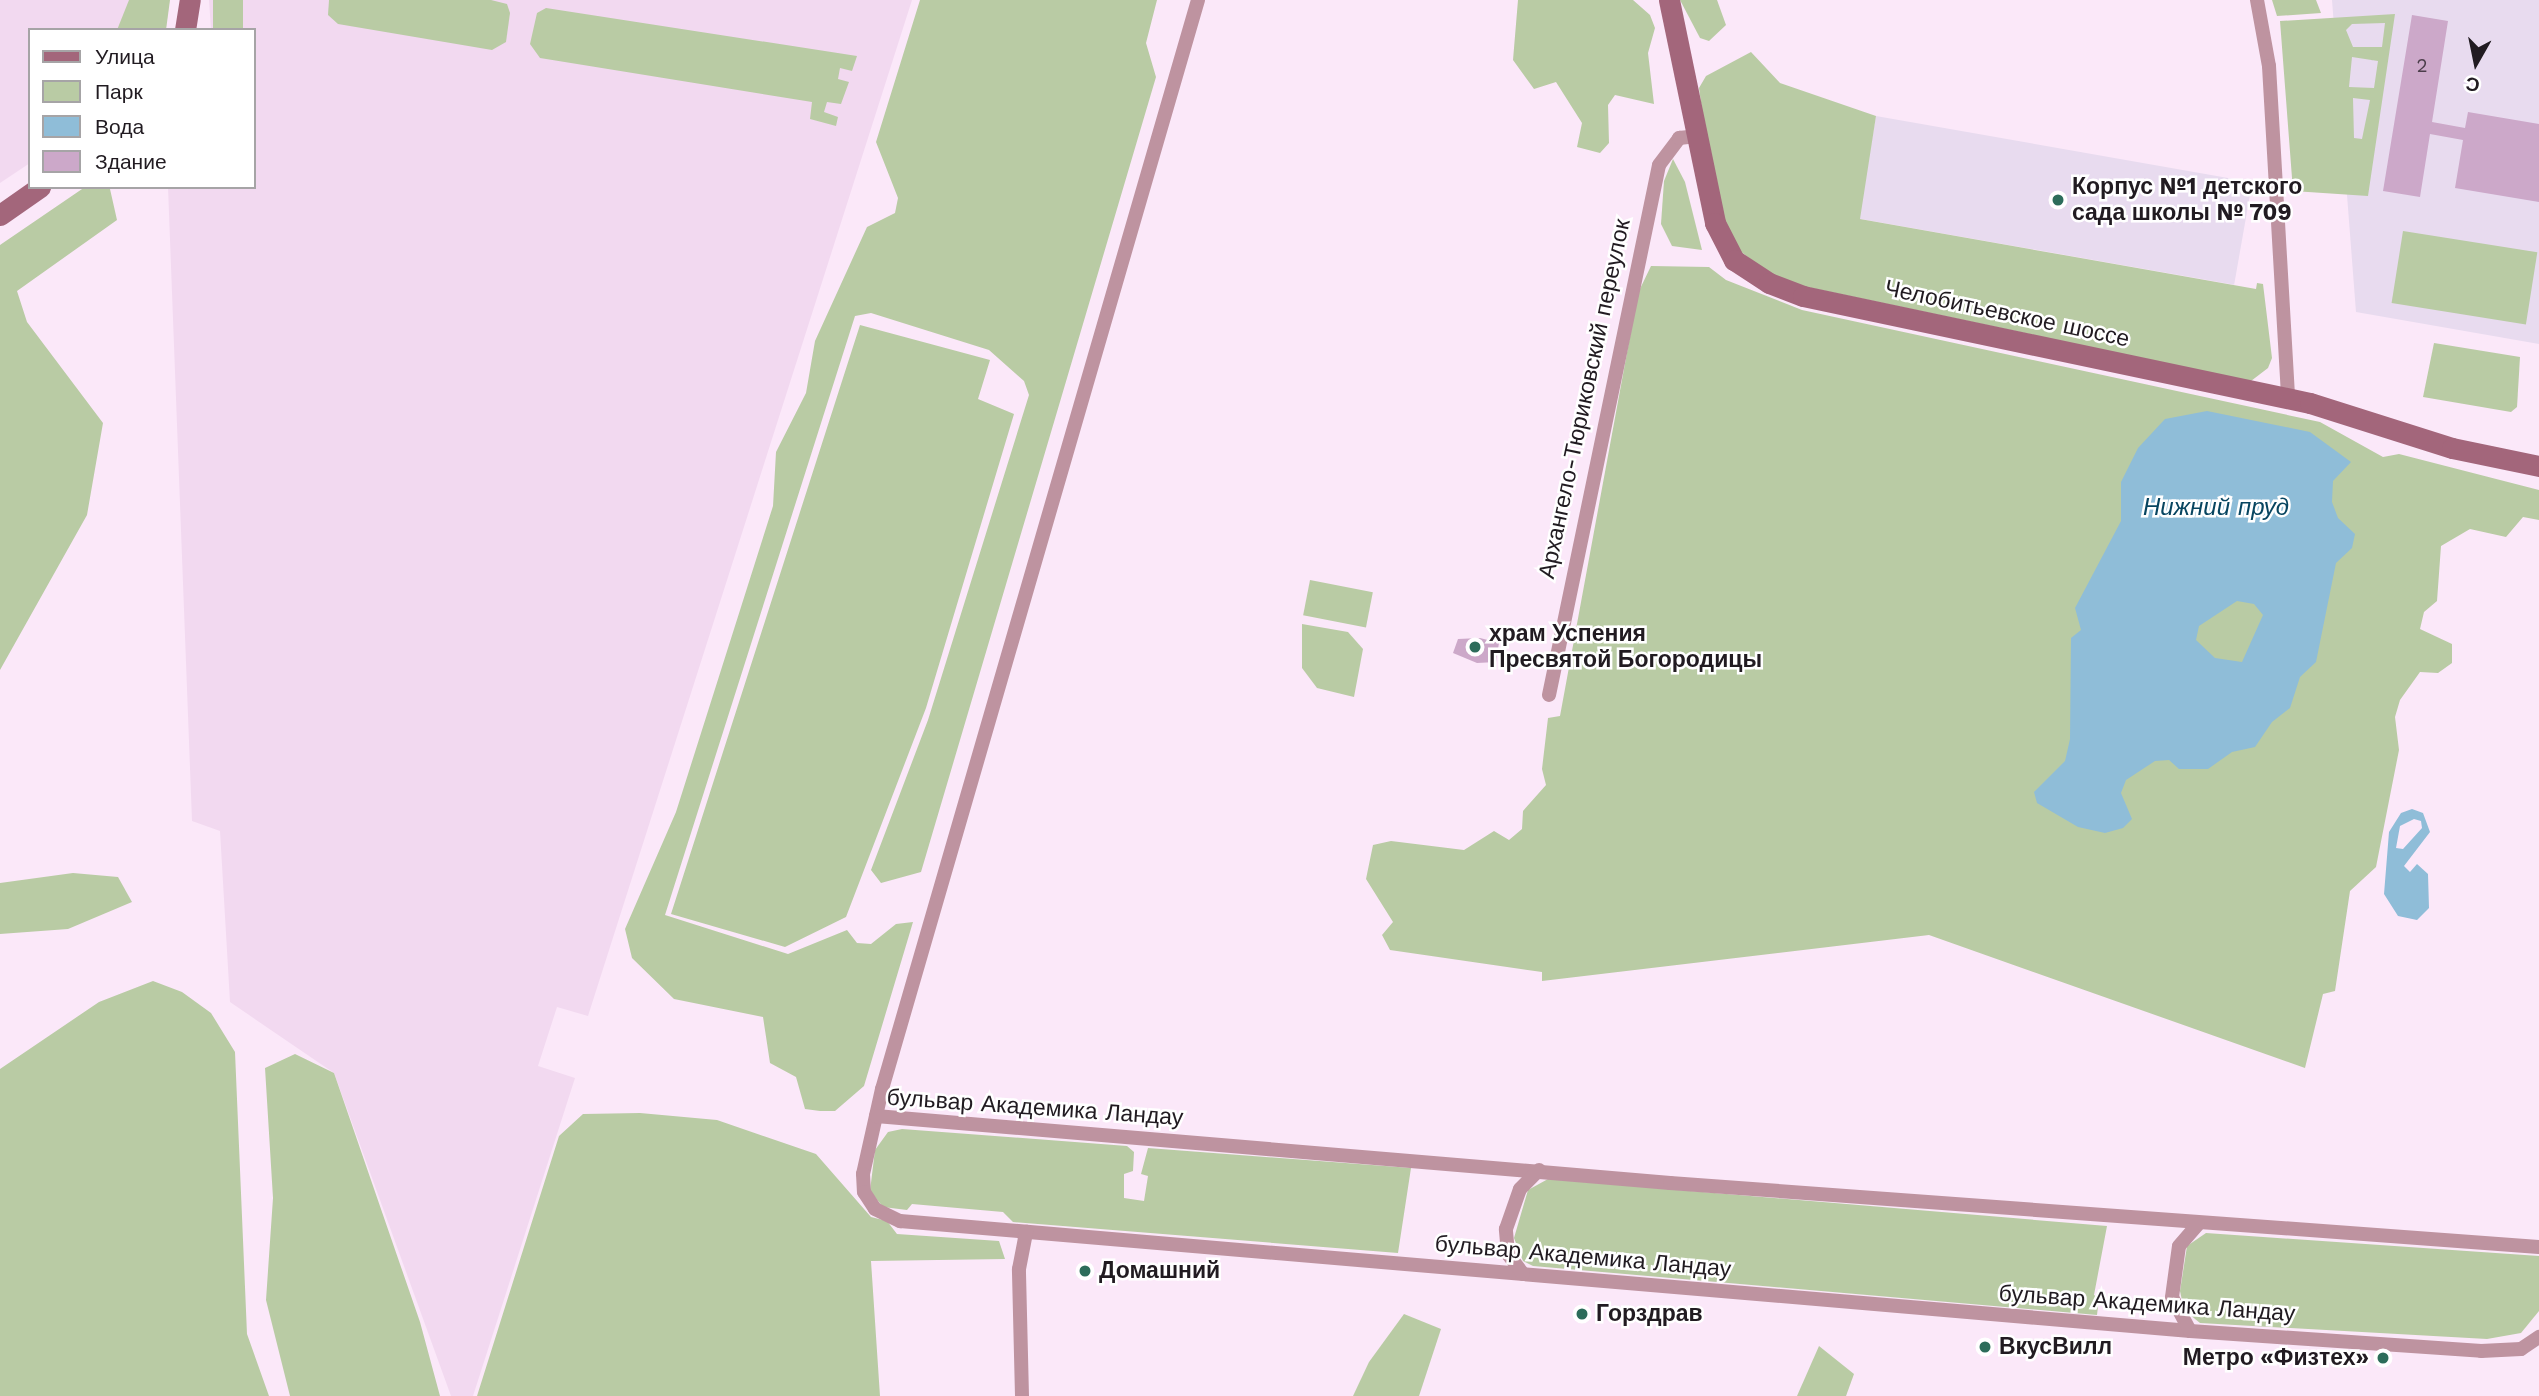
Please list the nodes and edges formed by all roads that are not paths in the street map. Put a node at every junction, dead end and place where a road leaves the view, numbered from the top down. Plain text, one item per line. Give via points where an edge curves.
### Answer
1 (177, 0) edge
2 (190, 0) edge
3 (1198, 0) edge
4 (1669, 0) edge
5 (2257, 0) edge
6 (173, 28) edge
7 (185, 28) edge
8 (1697, 136) junction
9 (37, 189) edge
10 (0, 215) edge
11 (2288, 399) junction
12 (2539, 466) edge
13 (1549, 695) dead end
14 (876, 1116) junction
15 (1539, 1170) junction
16 (2198, 1224) junction
17 (1026, 1232) junction
18 (2539, 1247) edge
19 (1523, 1274) junction
20 (2190, 1331) junction
21 (2539, 1337) edge
22 (1023, 1396) edge

1 - 6 street
2 - 7 street
3 - 14 street
4 - 8 street, Челобитьевское шоссе
5 - 11 street via 2270,77
8 - 11 street, Челобитьевское шоссе via 1709,201 1725,248 1745,270 1769,283 1803,296
8 - 13 street, Архангело-Тюриковский переулок via 1679,138 1659,165
9 - 10 street
11 - 12 street, Челобитьевское шоссе via 2452,448
14 - 15 street, бульвар Академика Ландау
14 - 17 street, бульвар Академика Ландау via 863,1174 864,1192 875,1209 900,1221
15 - 16 street, бульвар Академика Ландау
15 - 19 street via 1520,1189 1506,1229 1508,1254
16 - 18 street, бульвар Академика Ландау
16 - 20 street via 2179,1246 2172,1297
17 - 19 street, бульвар Академика Ландау
17 - 22 street via 1019,1269
19 - 20 street, бульвар Академика Ландау
20 - 21 street, бульвар Академика Ландау via 2481,1351 2521,1349

